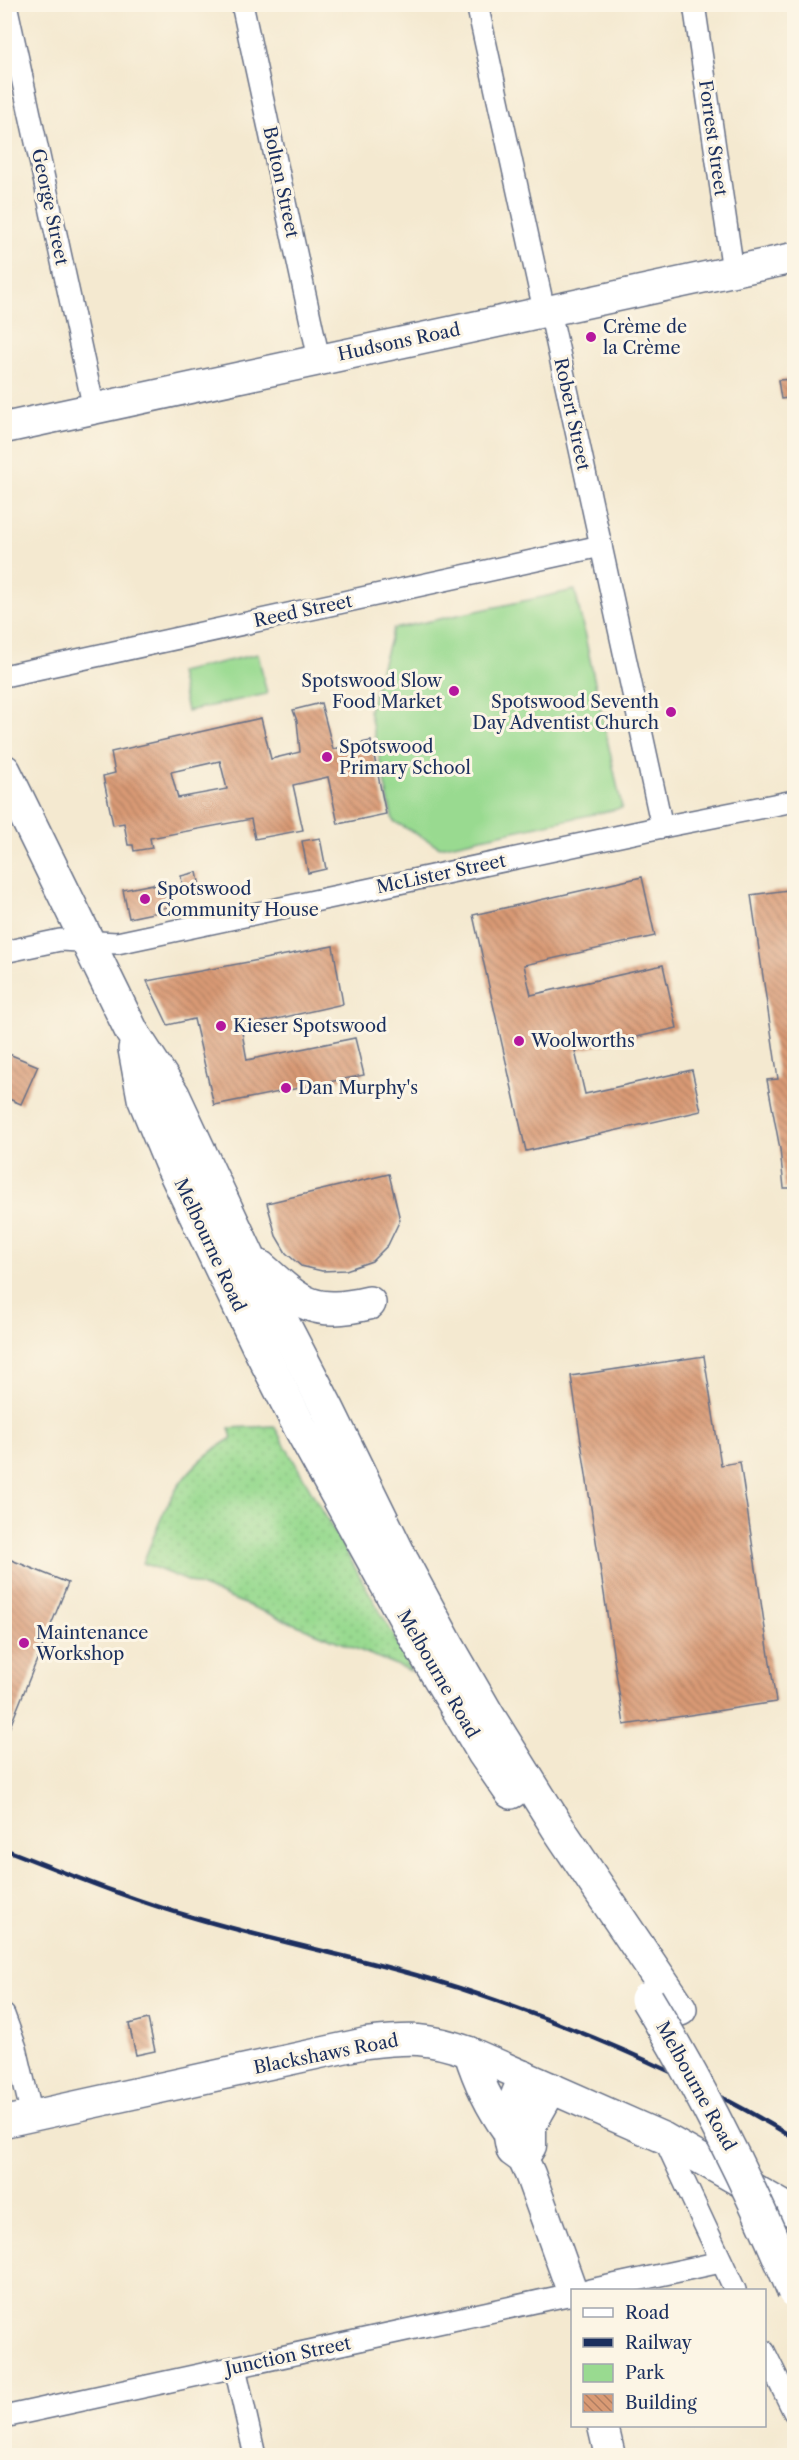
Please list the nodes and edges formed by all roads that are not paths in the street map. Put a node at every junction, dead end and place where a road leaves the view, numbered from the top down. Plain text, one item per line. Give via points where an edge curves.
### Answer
1 (6, 4) edge
2 (242, 4) edge
3 (477, 4) edge
4 (694, 4) edge
5 (10, 47) edge
6 (795, 258) edge
7 (733, 272) junction
8 (550, 310) junction
9 (319, 359) junction
10 (94, 409) junction
11 (4, 428) edge
12 (601, 546) junction
13 (4, 676) edge
14 (4, 771) edge
15 (795, 801) edge
16 (662, 827) junction
17 (87, 942) junction
18 (4, 952) edge
19 (132, 1032) junction
20 (248, 1256) junction
21 (369, 1303) dead end
22 (4, 2015) edge
23 (469, 2052) junction
24 (524, 2076) junction
25 (552, 2088) junction
26 (18, 2119) edge
27 (507, 2130) junction
28 (664, 2138) junction
29 (523, 2159) junction
30 (795, 2212) edge
31 (795, 2232) edge
32 (721, 2262) junction
33 (572, 2289) edge
34 (595, 2289) edge
35 (734, 2289) edge
36 (795, 2291) edge
37 (571, 2293) edge
38 (766, 2353) edge
39 (235, 2367) junction
40 (795, 2412) edge
41 (4, 2417) edge
42 (603, 2427) edge
43 (255, 2456) edge
44 (610, 2456) edge

1 - 5 street, George Street
2 - 9 street, Bolton Street
3 - 8 street, Robert Street via 542,301
4 - 7 street, Forrest Street
5 - 10 street, George Street
6 - 7 street, Hudsons Road
7 - 8 street, Hudsons Road
8 - 9 street, Hudsons Road
8 - 12 street, Robert Street
9 - 10 street, Hudsons Road
10 - 11 street, Hudsons Road
12 - 13 street, Reed Street
12 - 16 street, Robert Street
14 - 17 main road, Melbourne Road
15 - 16 street, McLister Street
16 - 17 street, McLister Street via 117,943
17 - 18 street, McLister Street via 60,940
17 - 19 main road, Melbourne Road
19 - 20 main road, Melbourne Road via 173,1095
19 - 36 main road, Melbourne Road, bridge via 144,1098 170,1161 300,1427 484,1753 647,1999 713,2114
20 - 21 main road via 282,1287 316,1308 342,1309
20 - 31 main road, Melbourne Road via 453,1655 552,1818 680,2009 750,2138
22 - 26 street via 16,2048
23 - 24 street, Blackshaws Road
23 - 26 street, Blackshaws Road via 442,2042 409,2038 366,2043
23 - 27 street via 478,2083
24 - 25 street, Blackshaws Road
24 - 27 street via 509,2113
25 - 28 street, Blackshaws Road
25 - 29 street via 531,2125 531,2146
27 - 29 street via 512,2151
28 - 30 street, Blackshaws Road
28 - 32 street
29 - 33 street
32 - 34 street
32 - 35 street
37 - 39 street, Junction Street
38 - 40 street
39 - 41 street, Junction Street
39 - 43 street
42 - 44 street

